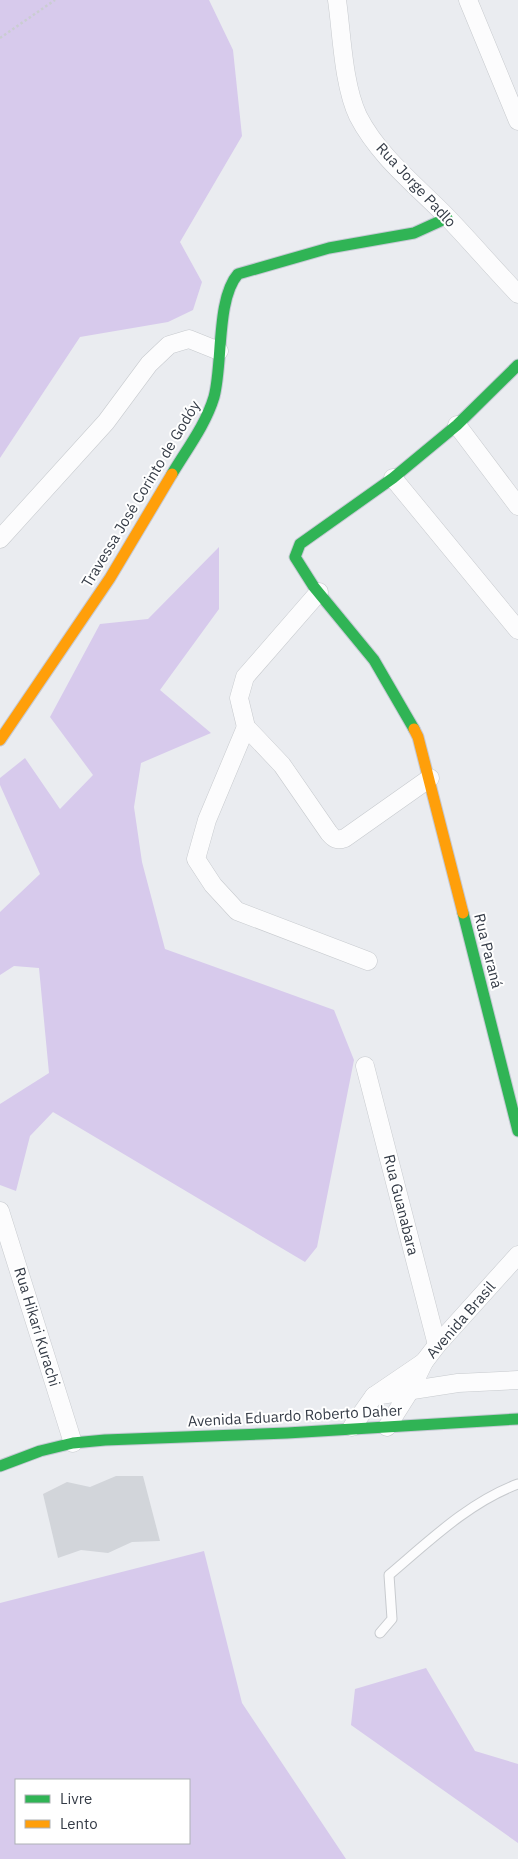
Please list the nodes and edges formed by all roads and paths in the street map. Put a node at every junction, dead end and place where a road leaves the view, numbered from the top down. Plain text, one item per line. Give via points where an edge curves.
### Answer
1 (55, 0) edge
2 (337, 0) edge
3 (468, 0) edge
4 (0, 38) edge
5 (518, 120) edge
6 (447, 218) junction
7 (518, 294) edge
8 (219, 351) junction
9 (515, 374) edge
10 (457, 425) junction
11 (393, 478) junction
12 (518, 506) edge
13 (0, 539) edge
14 (319, 592) junction
15 (518, 630) edge
16 (246, 727) junction
17 (0, 740) edge
18 (430, 778) junction
19 (368, 961) dead end
20 (365, 1066) dead end
21 (518, 1131) edge
22 (0, 1211) edge
23 (518, 1255) edge
24 (437, 1345) junction
25 (424, 1362) junction
26 (518, 1380) edge
27 (411, 1389) junction
28 (374, 1396) junction
29 (518, 1419) edge
30 (387, 1426) junction
31 (352, 1427) junction
32 (73, 1443) junction
33 (0, 1466) edge
34 (518, 1484) edge
35 (380, 1633) dead end

1 - 4 path
2 - 6 street, Rua Jorge Padlo via 350,90 358,115 401,172
3 - 5 street
6 - 7 street, Rua Jorge Padlo
6 - 8 street, Travessa José Corinto de Godóy via 434,227 404,237 356,242 238,274 230,283
8 - 13 street via 190,340 169,345 148,364 106,422
8 - 17 street, Travessa José Corinto de Godóy via 215,394 209,413 110,578
9 - 10 street, Rua Paraná
10 - 11 street, Rua Paraná
10 - 12 street
11 - 14 street, Rua Paraná via 300,544 296,551 297,563
11 - 15 street
14 - 16 street via 245,677 239,698
14 - 18 street, Rua Paraná via 374,660 397,698 418,737
16 - 18 street via 282,765 333,838 338,840
16 - 19 street via 207,820 196,859 213,885 237,911
18 - 21 street, Rua Paraná
20 - 24 street, Rua Guanabara
22 - 32 street, Rua Hikari Kurachi
23 - 24 street, Avenida Brasil
24 - 25 street, Avenida Brasil
25 - 27 street, Avenida Brasil
25 - 28 street, Avenida Brasil
26 - 27 street
27 - 28 street
27 - 30 street, Avenida Brasil
28 - 31 street, Avenida Brasil
29 - 30 street, Avenida Eduardo Roberto Daher
30 - 31 street, Avenida Eduardo Roberto Daher
31 - 32 street, Avenida Eduardo Roberto Daher
32 - 33 street, Avenida Eduardo Roberto Daher
34 - 35 lane via 480,1504 389,1575 392,1619

